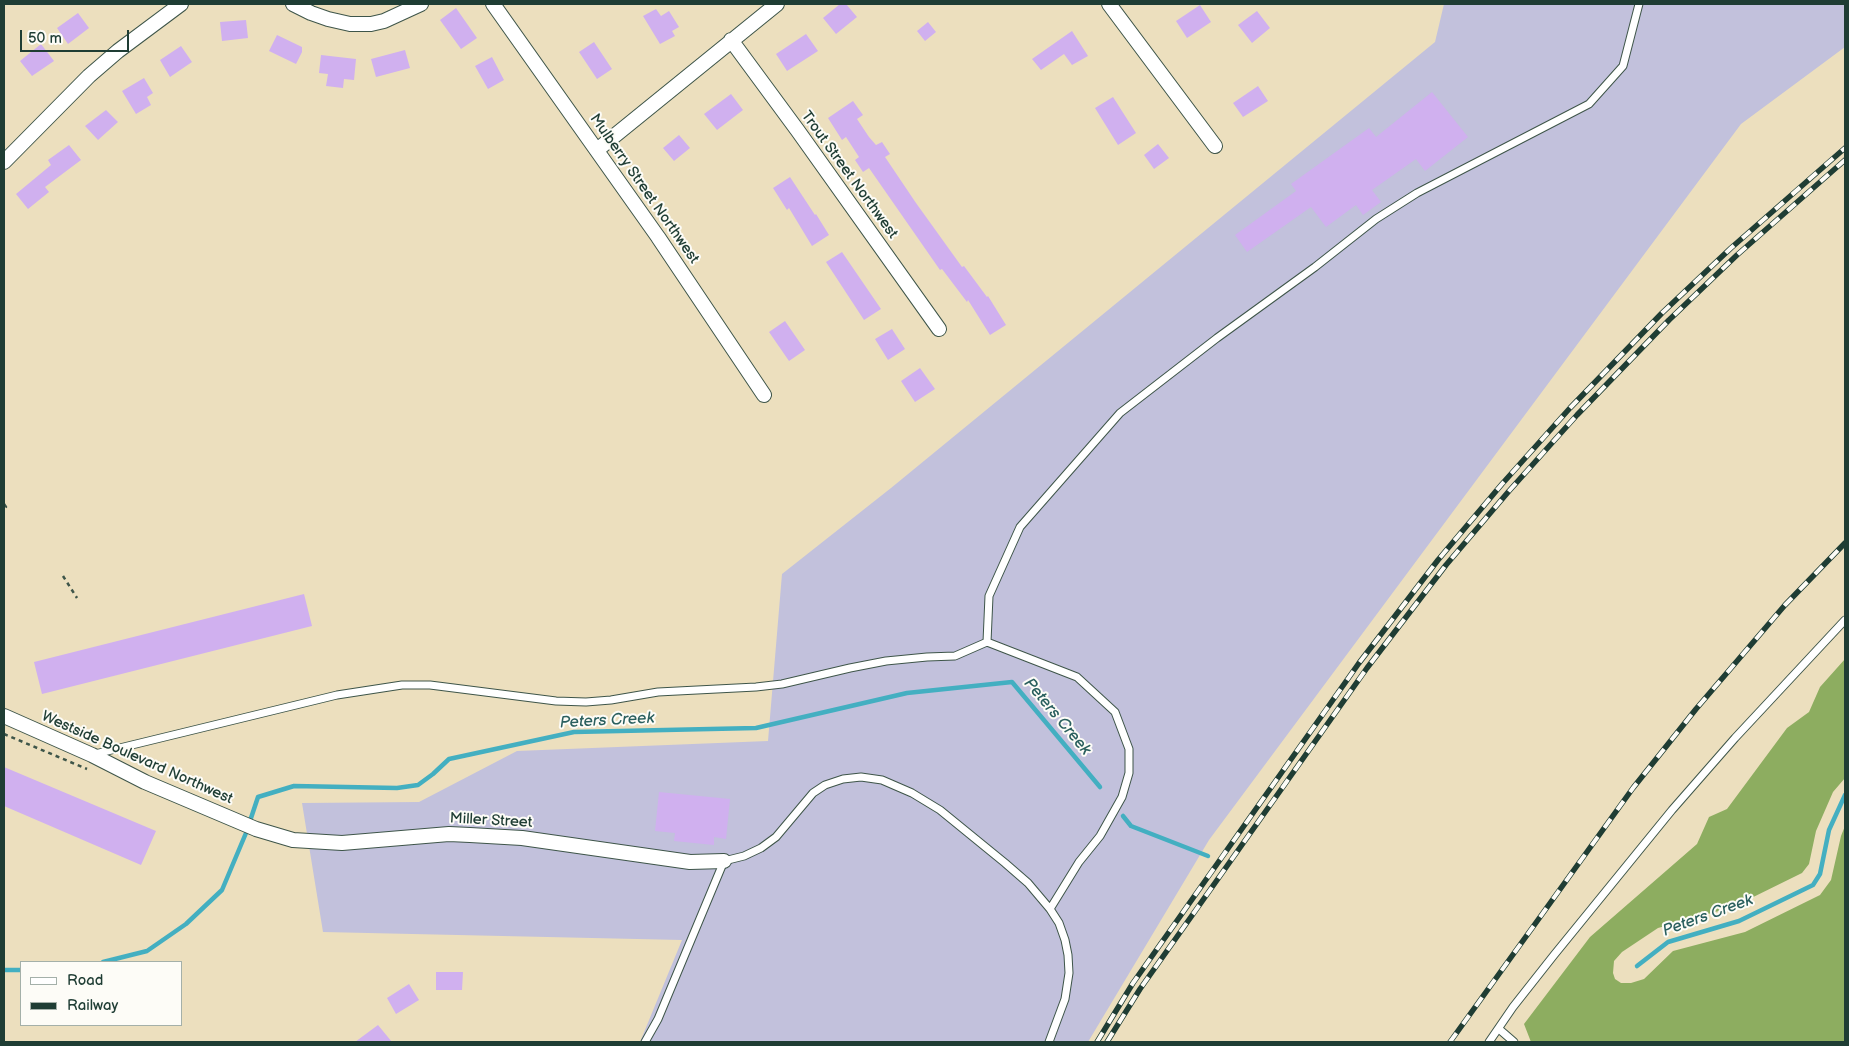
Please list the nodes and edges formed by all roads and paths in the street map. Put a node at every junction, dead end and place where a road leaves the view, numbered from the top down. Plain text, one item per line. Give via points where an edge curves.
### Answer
1 (181, 4) edge
2 (293, 4) edge
3 (421, 4) edge
4 (493, 4) edge
5 (777, 4) edge
6 (1109, 4) edge
7 (1639, 4) edge
8 (731, 40) junction
9 (1215, 146) dead end
10 (597, 150) junction
11 (4, 162) edge
12 (939, 329) dead end
13 (764, 395) dead end
14 (4, 504) edge
15 (4, 508) edge
16 (63, 576) dead end
17 (77, 598) dead end
18 (1845, 620) edge
19 (988, 642) junction
20 (4, 716) edge
21 (92, 755) junction
22 (256, 829) joint
23 (724, 861) junction
24 (1050, 909) junction
25 (1499, 1028) junction
26 (645, 1042) edge
27 (1049, 1042) edge
28 (1489, 1042) edge
29 (1514, 1042) edge

1 - 11 street via 89,76
2 - 3 street via 328,19 357,24 384,21
4 - 10 street, Mulberry Street Northwest
5 - 8 street
6 - 9 street
7 - 19 lane via 1623,66 1589,104 1417,193 1376,219 1120,413 1020,527 989,596
8 - 10 street
8 - 12 street, Trout Street Northwest
10 - 13 street, Mulberry Street Northwest
14 - 15 path
16 - 17 path
18 - 25 lane via 1672,810
19 - 21 lane via 955,656 886,661 782,684 658,692 586,702 430,685 402,685 336,695
19 - 24 lane via 1077,677 1115,712 1129,749 1129,773 1122,797 1100,836 1079,862
20 - 21 street, Westside Boulevard Northwest
21 - 22 street, Westside Boulevard Northwest via 145,782
22 - 23 street, Miller Street via 293,840 314,842 449,834 522,838 690,862
23 - 24 lane via 744,856 776,837 813,793 825,785 861,777 882,780 940,810 1005,863
23 - 26 lane via 658,1019
24 - 27 lane via 1065,940 1069,973 1065,999
25 - 28 lane
25 - 29 lane

